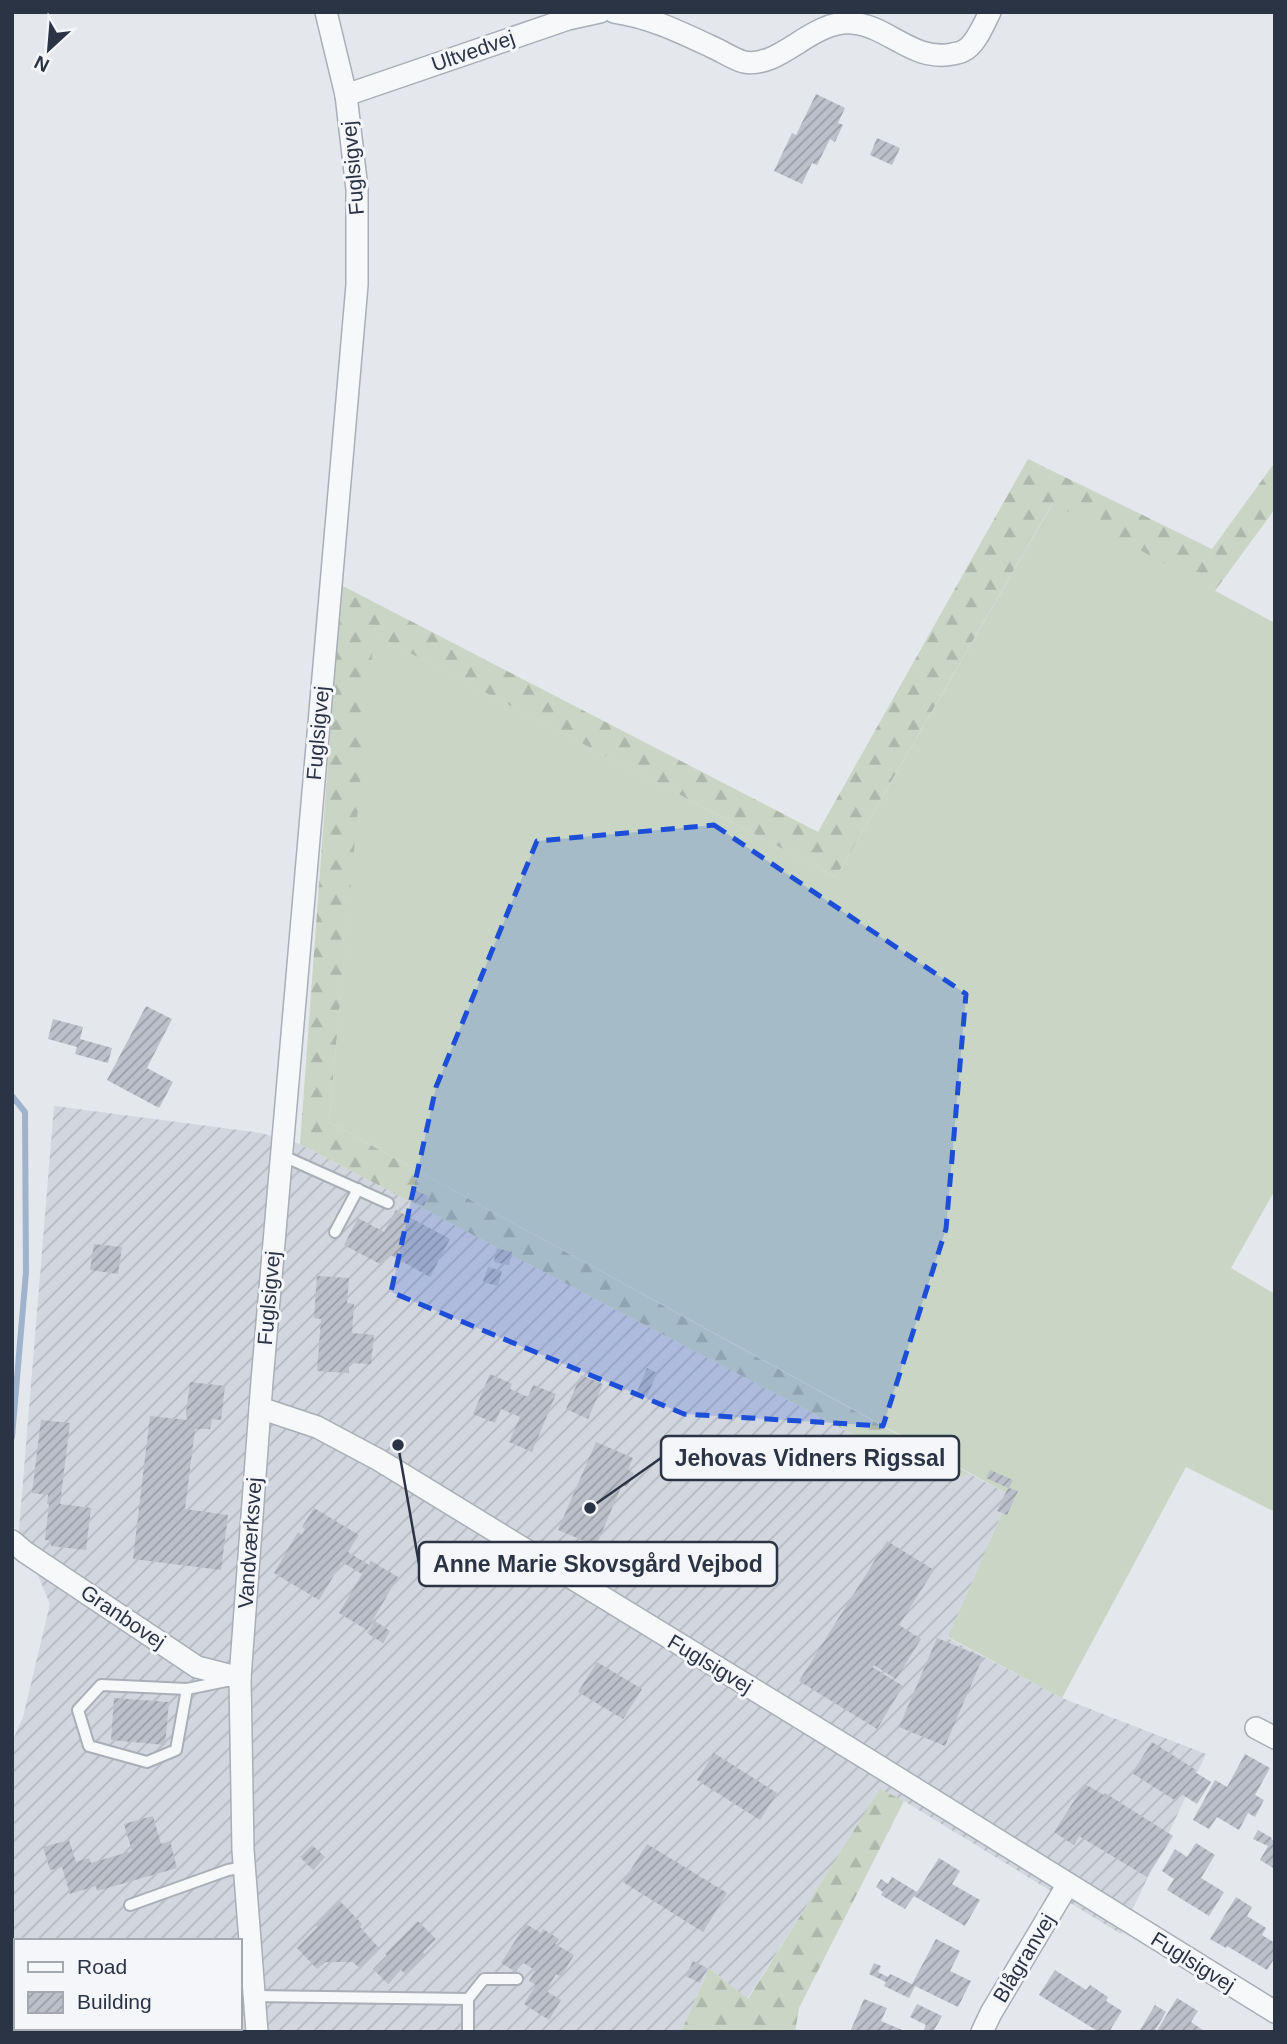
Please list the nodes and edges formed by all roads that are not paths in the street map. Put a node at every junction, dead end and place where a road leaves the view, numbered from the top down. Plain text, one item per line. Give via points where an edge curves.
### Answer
1 (326, 12) edge
2 (600, 12) edge
3 (614, 12) edge
4 (990, 12) edge
5 (346, 95) junction
6 (281, 1155) junction
7 (358, 1189) junction
8 (388, 1203) dead end
9 (335, 1232) dead end
10 (260, 1408) junction
11 (12, 1542) edge
12 (240, 1678) junction
13 (187, 1689) junction
14 (244, 1867) junction
15 (1068, 1884) junction
16 (130, 1905) dead end
17 (517, 1979) dead end
18 (254, 1996) junction
19 (468, 1999) junction
20 (1275, 2012) edge
21 (257, 2032) edge
22 (468, 2032) edge
23 (982, 2032) edge

1 - 5 street, Fuglsigvej
2 - 5 street, Ultvedvej
3 - 4 street via 668,26 744,62 771,59 827,26 852,23 917,52 941,56 964,51 981,32
5 - 6 street, Fuglsigvej via 357,189 357,285
6 - 7 lane
6 - 10 street, Fuglsigvej
7 - 8 lane
7 - 9 lane
10 - 12 street, Vandværksvej
10 - 15 street, Fuglsigvej via 317,1427 379,1460
11 - 12 street, Granbovej via 197,1667
12 - 13 lane
12 - 14 street, Vandværksvej
13 - 13 lane via 101,1685 78,1710 89,1746 147,1762 176,1750
14 - 16 lane
14 - 18 street, Vandværksvej
15 - 20 street, Fuglsigvej
15 - 23 street, Blågranvej
17 - 19 lane via 484,1979
18 - 19 lane
18 - 21 street, Vandværksvej
19 - 22 lane

